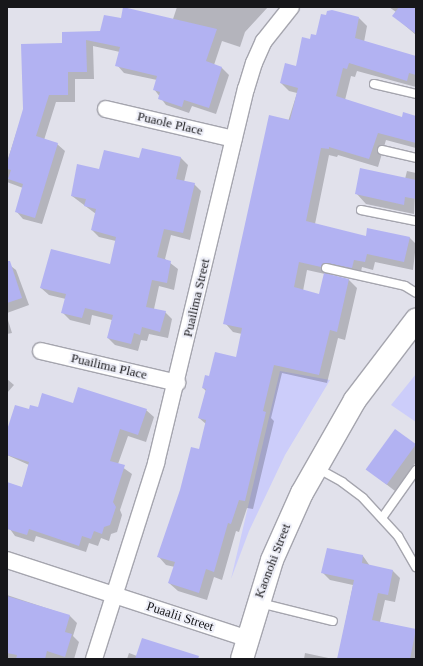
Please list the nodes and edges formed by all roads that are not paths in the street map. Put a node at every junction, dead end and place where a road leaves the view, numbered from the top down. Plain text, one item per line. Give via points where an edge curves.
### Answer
1 (291, 7) edge
2 (374, 84) dead end
3 (416, 94) edge
4 (106, 109) dead end
5 (234, 139) junction
6 (382, 150) dead end
7 (416, 158) edge
8 (361, 210) dead end
9 (416, 221) edge
10 (326, 268) dead end
11 (416, 294) edge
12 (416, 320) edge
13 (41, 351) dead end
14 (177, 383) junction
15 (315, 467) junction
16 (416, 470) edge
17 (382, 518) junction
18 (7, 560) edge
19 (416, 567) edge
20 (114, 596) junction
21 (257, 602) junction
22 (333, 621) dead end
23 (246, 638) junction
24 (94, 659) edge
25 (242, 659) edge

1 - 5 street, Puailima Street via 268,36 254,63
2 - 3 lane
4 - 5 street, Puaole Place
5 - 14 street, Puailima Street
6 - 7 lane
8 - 9 lane
10 - 11 lane via 405,286
12 - 15 street, Kaonohi Street via 355,400
13 - 14 street, Puailima Place
14 - 20 street, Puailima Street via 156,463
15 - 17 lane via 342,482 363,498
15 - 21 street, Kaonohi Street via 280,539
16 - 17 lane
17 - 19 lane via 398,536
18 - 20 street, Puaalii Street
20 - 23 street, Puaalii Street
20 - 24 street
21 - 22 lane
21 - 23 street, Kaonohi Street
23 - 25 street, Kaonohi Street

